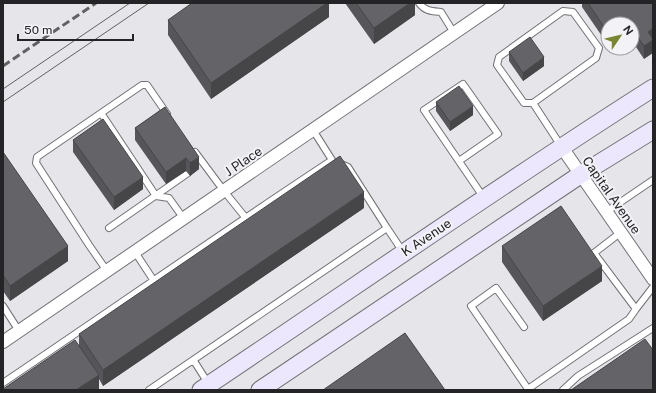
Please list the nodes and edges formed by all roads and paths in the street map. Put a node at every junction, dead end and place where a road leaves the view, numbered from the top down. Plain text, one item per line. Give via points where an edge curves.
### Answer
1 (419, 3) edge
2 (498, 3) edge
3 (454, 33) junction
4 (653, 88) edge
5 (533, 103) junction
6 (101, 113) junction
7 (170, 117) edge
8 (313, 130) junction
9 (653, 130) edge
10 (561, 146) junction
11 (193, 150) edge
12 (332, 160) junction
13 (459, 160) junction
14 (188, 173) edge
15 (580, 175) junction
16 (653, 180) edge
17 (224, 191) junction
18 (156, 196) junction
19 (484, 198) junction
20 (606, 212) junction
21 (246, 217) junction
22 (184, 219) junction
23 (109, 228) dead end
24 (387, 228) junction
25 (620, 232) junction
26 (135, 252) junction
27 (403, 252) junction
28 (108, 271) junction
29 (653, 279) edge
30 (154, 281) junction
31 (653, 287) edge
32 (3, 306) edge
33 (636, 309) junction
34 (524, 327) dead end
35 (652, 330) edge
36 (19, 331) junction
37 (3, 342) edge
38 (194, 361) junction
39 (3, 383) edge
40 (208, 388) edge
41 (149, 390) edge
42 (260, 390) edge
43 (528, 390) edge
44 (563, 390) edge

1 - 3 lane via 429,11 441,12
2 - 3 street, J Place
3 - 8 street, J Place
4 - 10 main road, K Avenue
5 - 5 lane via 596,58 599,48 573,12 563,11 499,57 497,64 524,103
5 - 10 lane
6 - 7 lane via 142,84 147,85
6 - 18 lane
6 - 28 lane via 37,157 36,163
8 - 12 lane
8 - 17 street, J Place
9 - 15 main road
10 - 15 street, Capital Avenue
10 - 19 main road, K Avenue
11 - 17 lane via 200,164
12 - 21 lane
12 - 24 lane via 348,167
13 - 13 lane via 424,110 463,84 498,134
13 - 19 lane
14 - 18 lane
15 - 20 street, Capital Avenue
15 - 42 main road
16 - 20 lane
17 - 21 lane
17 - 22 street, J Place
18 - 22 lane via 169,198
18 - 23 lane
19 - 27 main road, K Avenue
20 - 25 street, Capital Avenue
21 - 30 lane
22 - 26 street, J Place
24 - 27 lane
24 - 38 lane
25 - 29 street, Capital Avenue
25 - 33 lane via 594,253
26 - 28 street, J Place
26 - 30 lane
27 - 40 main road, K Avenue
28 - 36 street, J Place
30 - 39 lane
31 - 33 lane
32 - 36 lane
33 - 43 lane via 629,319
34 - 43 lane via 496,288 471,306
35 - 44 lane via 578,376
36 - 37 street, J Place
38 - 40 lane
38 - 41 lane

